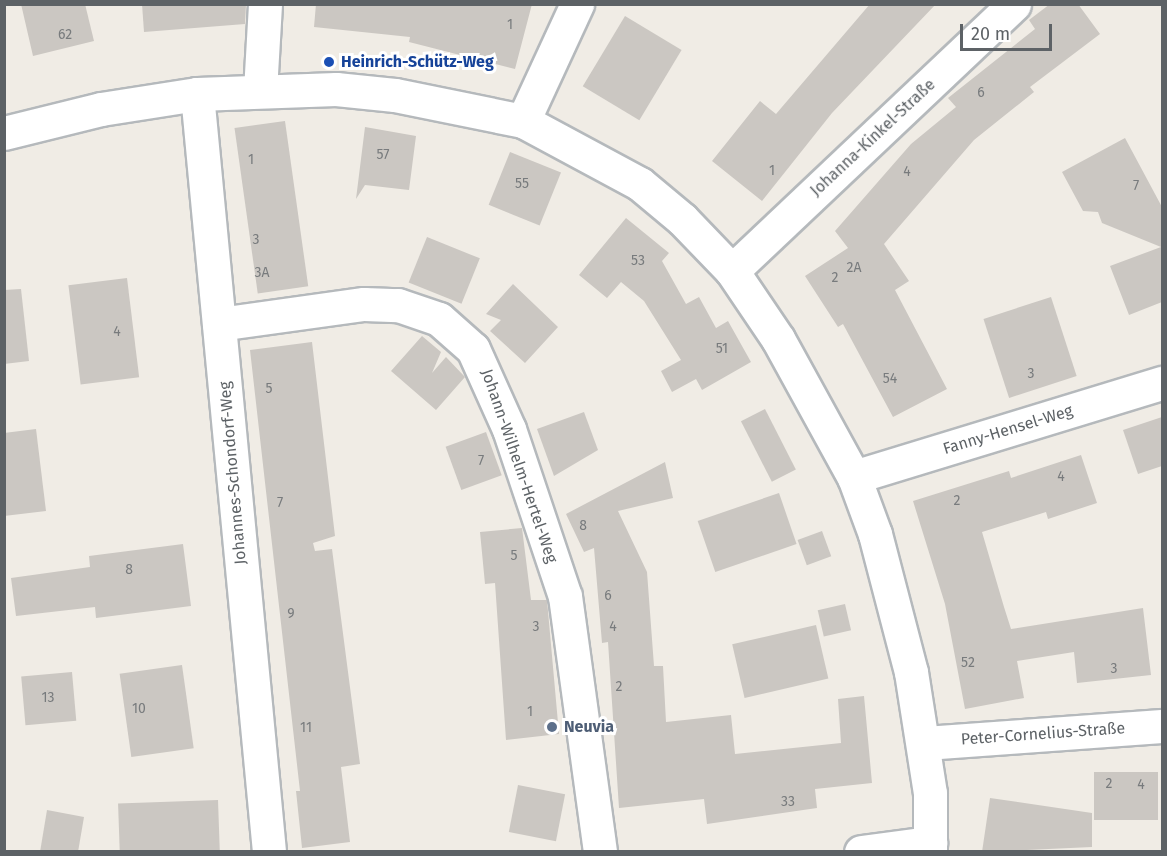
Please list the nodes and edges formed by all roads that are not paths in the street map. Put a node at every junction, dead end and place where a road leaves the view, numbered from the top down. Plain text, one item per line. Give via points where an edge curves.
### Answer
1 (265, 4) edge
2 (577, 4) edge
3 (1014, 4) edge
4 (260, 90) junction
5 (197, 94) junction
6 (523, 121) junction
7 (4, 133) edge
8 (732, 271) junction
9 (219, 324) junction
10 (1162, 383) edge
11 (854, 477) junction
12 (1162, 726) edge
13 (924, 743) junction
14 (930, 847) edge
15 (269, 852) edge
16 (600, 852) edge
17 (861, 852) edge

1 - 4 street
2 - 6 street
3 - 8 street, Johanna-Kinkel-Straße
4 - 5 street
4 - 6 street via 336,89 395,94
5 - 7 street via 101,109
5 - 9 street, Johannes-Schondorf-Weg
6 - 8 street via 640,184 682,219
8 - 11 street via 784,349
9 - 15 street, Johannes-Schondorf-Weg
9 - 16 street, Johann-Wilhelm-Hertel-Weg via 389,304 438,319 473,349 509,429 565,596
10 - 11 street, Fanny-Hensel-Weg
11 - 13 street via 895,602
12 - 13 street, Peter-Cornelius-Straße
13 - 14 street
14 - 17 street

